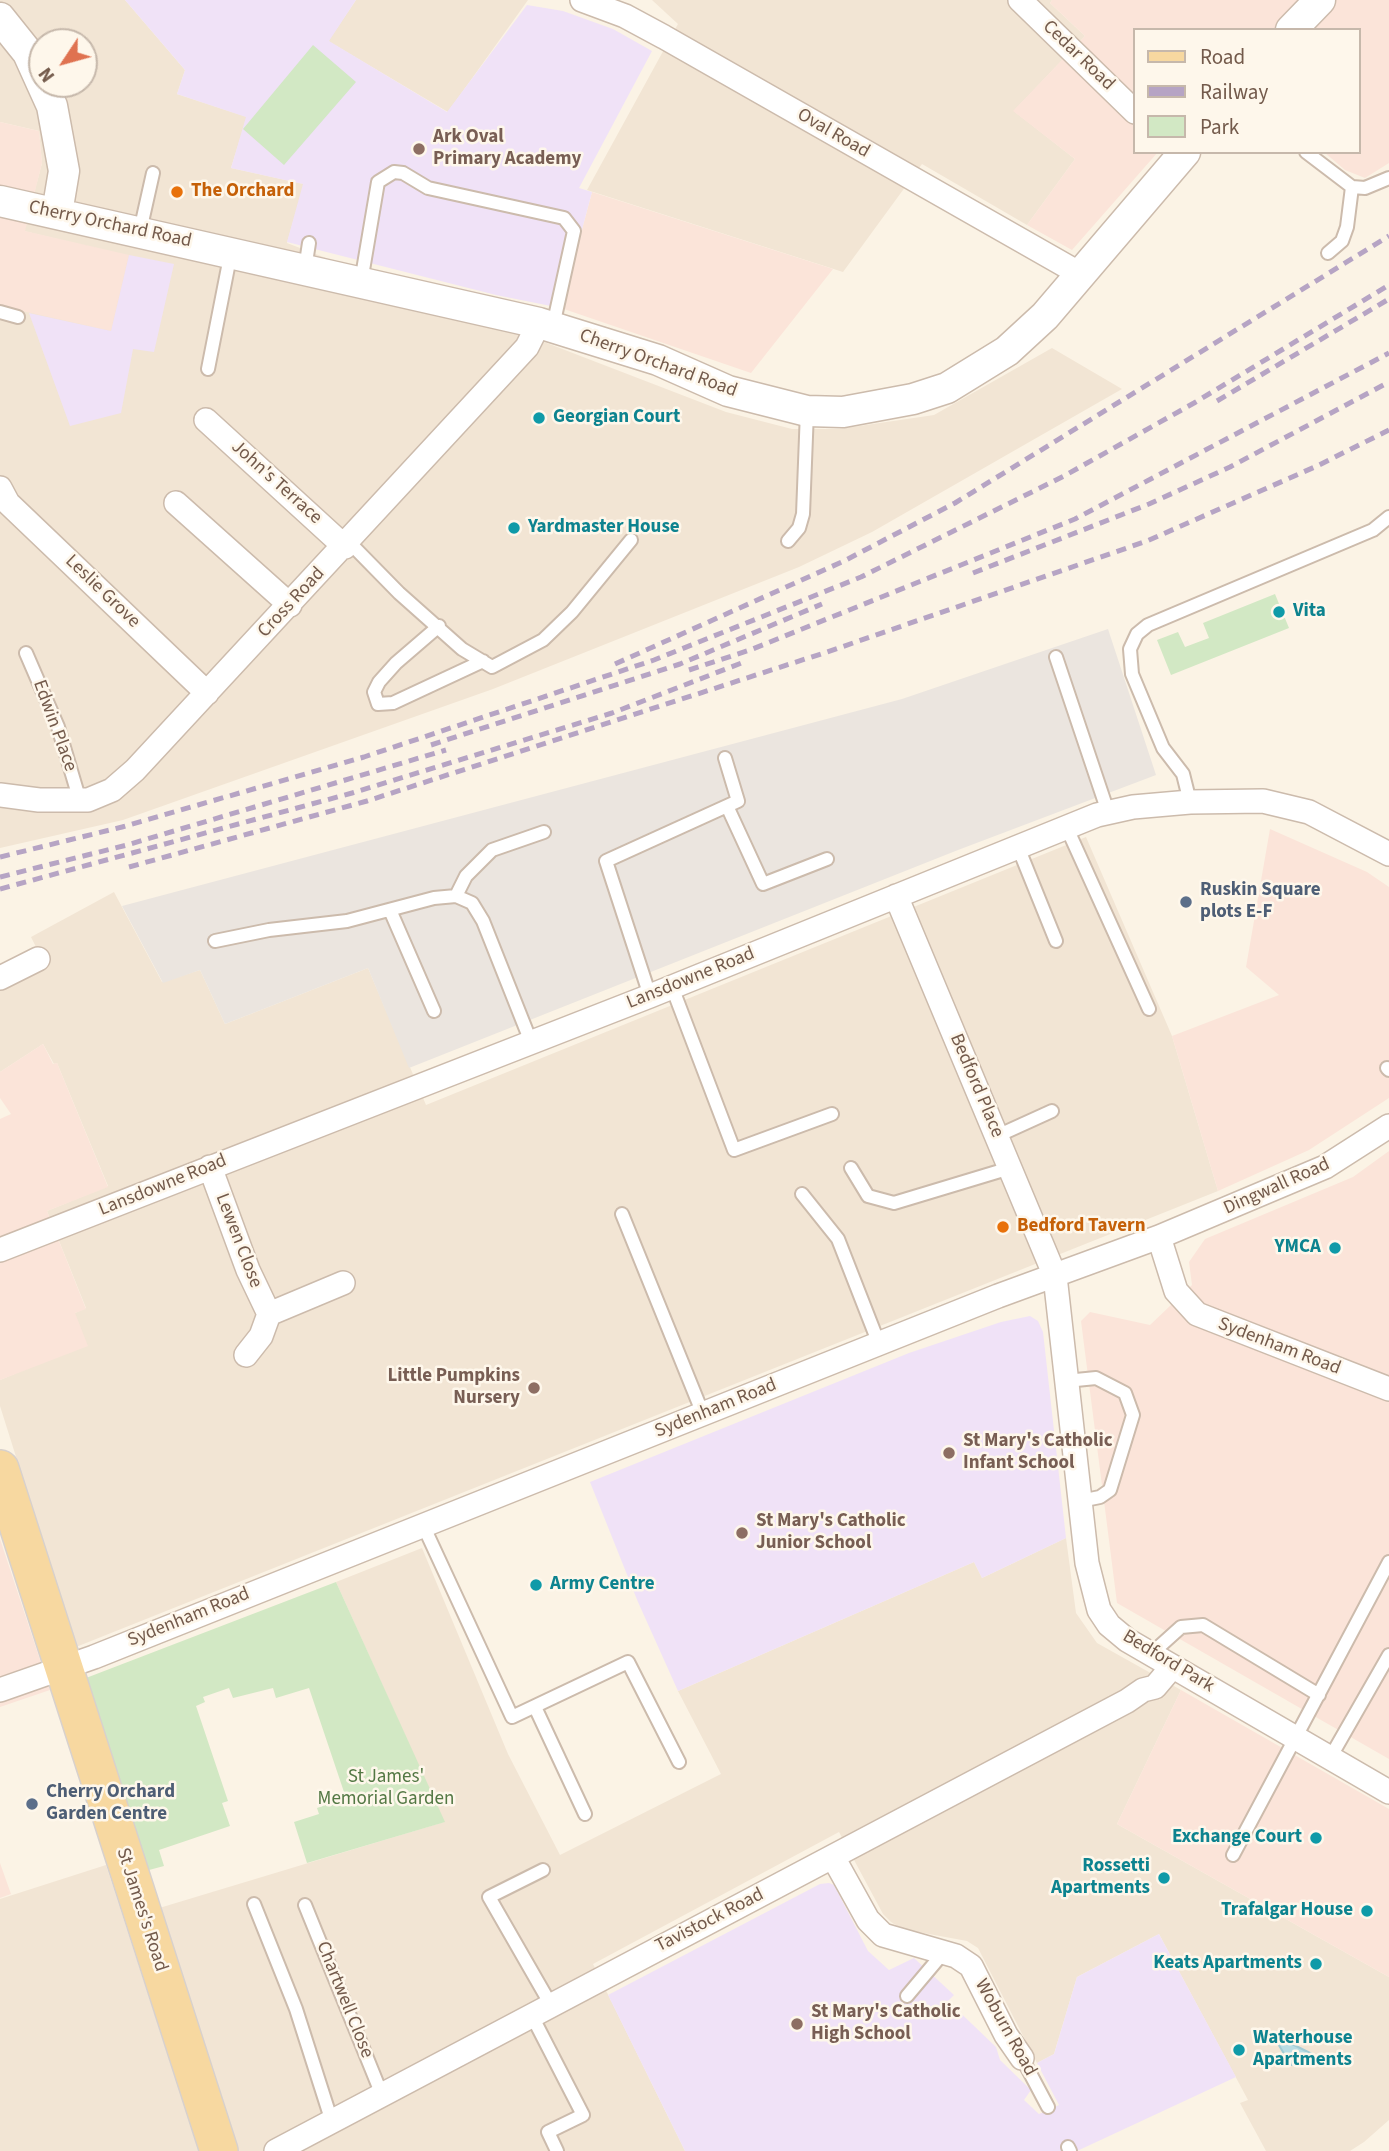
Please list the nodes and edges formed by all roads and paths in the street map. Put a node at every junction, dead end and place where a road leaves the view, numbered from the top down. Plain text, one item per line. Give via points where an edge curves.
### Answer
1 (582, 0) edge
2 (1320, 0) edge
3 (1024, 1) edge
4 (0, 18) edge
5 (1293, 28) edge
6 (28, 53) edge
7 (48, 98) edge
8 (1134, 110) edge
9 (1181, 154) edge
10 (1309, 154) edge
11 (153, 173) dead end
12 (1389, 178) edge
13 (1352, 187) junction
14 (0, 201) edge
15 (57, 213) junction
16 (140, 232) junction
17 (231, 252) junction
18 (1328, 253) dead end
19 (1082, 275) junction
20 (361, 282) junction
21 (0, 312) edge
22 (18, 317) dead end
23 (546, 325) junction
24 (208, 369) dead end
25 (807, 411) junction
26 (206, 420) dead end
27 (0, 488) edge
28 (176, 503) dead end
29 (1389, 517) edge
30 (631, 540) dead end
31 (788, 541) dead end
32 (347, 544) junction
33 (290, 605) junction
34 (439, 626) junction
35 (26, 653) dead end
36 (1056, 657) dead end
37 (483, 661) junction
38 (207, 693) junction
39 (725, 758) dead end
40 (0, 795) edge
41 (80, 801) junction
42 (1190, 802) junction
43 (727, 806) junction
44 (1108, 812) junction
45 (1066, 826) junction
46 (544, 832) dead end
47 (1018, 846) junction
48 (1389, 854) edge
49 (827, 859) dead end
50 (456, 896) junction
51 (896, 897) junction
52 (390, 910) junction
53 (215, 941) dead end
54 (1056, 942) dead end
55 (38, 959) dead end
56 (0, 978) edge
57 (672, 987) junction
58 (650, 996) junction
59 (1149, 1009) dead end
60 (434, 1011) dead end
61 (531, 1042) junction
62 (1052, 1111) dead end
63 (832, 1114) dead end
64 (1389, 1126) edge
65 (996, 1136) junction
66 (210, 1167) junction
67 (851, 1168) dead end
68 (1010, 1168) junction
69 (802, 1194) dead end
70 (622, 1214) dead end
71 (1159, 1237) junction
72 (0, 1250) edge
73 (1055, 1276) junction
74 (343, 1283) dead end
75 (269, 1314) junction
76 (879, 1344) junction
77 (246, 1355) dead end
78 (1066, 1381) junction
79 (1389, 1389) edge
80 (703, 1414) junction
81 (0, 1469) edge
82 (1080, 1501) junction
83 (424, 1525) junction
84 (1389, 1562) edge
85 (1151, 1654) junction
86 (1389, 1655) edge
87 (1172, 1667) junction
88 (62, 1668) junction
89 (1143, 1689) junction
90 (0, 1690) edge
91 (1319, 1695) junction
92 (534, 1707) junction
93 (1297, 1739) junction
94 (1330, 1758) junction
95 (678, 1762) dead end
96 (1389, 1792) edge
97 (585, 1814) dead end
98 (1233, 1855) dead end
99 (833, 1857) junction
100 (543, 1870) dead end
101 (254, 1904) dead end
102 (305, 1905) dead end
103 (944, 1952) junction
104 (906, 1996) dead end
105 (542, 2010) junction
106 (1023, 2058) joint
107 (382, 2095) junction
108 (1048, 2108) dead end
109 (332, 2122) junction
110 (219, 2151) edge
111 (276, 2151) edge
112 (557, 2151) edge

1 - 19 street, Oval Road via 664,37
2 - 5 street
3 - 8 street, Cedar Road
4 - 6 street
7 - 15 street via 64,171
9 - 19 street, Cherry Orchard Road
10 - 13 lane
11 - 16 lane
12 - 13 lane via 1365,188
13 - 18 lane via 1342,241
14 - 15 street, Cherry Orchard Road
15 - 16 street, Cherry Orchard Road
16 - 17 street, Cherry Orchard Road
17 - 20 street, Cherry Orchard Road via 307,256
17 - 24 lane
19 - 25 street, Cherry Orchard Road via 1007,351 947,388 870,408
20 - 23 street, Cherry Orchard Road
20 - 23 lane via 378,182 394,172 403,173 428,188 564,218 573,232
21 - 22 lane
23 - 25 street, Cherry Orchard Road via 658,360 728,391
23 - 32 street, Cross Road
25 - 31 lane via 803,514
26 - 32 street, John's Terrace
27 - 38 street, Leslie Grove via 8,503
28 - 33 street
29 - 42 lane via 1373,530 1148,625 1137,634 1130,649 1132,674 1163,748 1183,774
30 - 37 lane via 543,640 492,667
32 - 33 street, Cross Road
32 - 34 lane
33 - 38 street, Cross Road
34 - 37 lane via 462,649
34 - 37 lane via 379,682 374,692 377,704 393,704
35 - 41 lane, Edwin Place via 58,727
36 - 44 lane
38 - 41 street, Cross Road via 112,790
39 - 43 lane via 738,800
40 - 41 street, Cross Road
42 - 44 street, Lansdowne Road
42 - 48 street, Lansdowne Road via 1241,800 1293,807 1328,820
43 - 49 lane via 763,884
43 - 58 lane via 606,861
44 - 45 street, Lansdowne Road
45 - 47 street, Lansdowne Road
45 - 59 lane
46 - 50 lane via 492,850 467,876
47 - 51 street, Lansdowne Road
47 - 54 lane
50 - 52 lane
50 - 61 lane via 472,903 483,921
51 - 57 street, Lansdowne Road
51 - 65 street, Bedford Place
52 - 53 lane
52 - 60 lane
55 - 56 street
57 - 58 street, Lansdowne Road
57 - 63 lane via 734,1150
58 - 61 street, Lansdowne Road
61 - 66 street, Lansdowne Road
62 - 65 lane
64 - 71 street, Dingwall Road via 1325,1167
65 - 68 street, Bedford Place
66 - 72 street, Lansdowne Road
66 - 75 street, Lewen Close
67 - 68 lane via 868,1196 894,1203
68 - 73 street, Bedford Place
69 - 76 lane via 838,1239
70 - 80 lane
71 - 73 street, Sydenham Road
71 - 79 street, Sydenham Road via 1176,1291 1197,1314
73 - 76 street, Sydenham Road
73 - 78 street, Bedford Park
74 - 75 street
75 - 77 street via 261,1336
76 - 80 street, Sydenham Road
78 - 82 street, Bedford Park
78 - 82 lane via 1096,1378 1125,1393 1133,1415 1110,1490
80 - 83 street, Sydenham Road
81 - 88 main road, St James's Road
82 - 85 street, Bedford Park via 1090,1581 1100,1610 1114,1630
83 - 88 street, Sydenham Road
83 - 92 lane via 512,1717
84 - 91 lane
85 - 87 street, Bedford Park
85 - 89 street via 1141,1678
85 - 91 lane via 1181,1627 1203,1625
86 - 94 lane
87 - 89 street, Tavistock Road via 1155,1687
87 - 93 street, Bedford Park
88 - 90 street, Sydenham Road
88 - 110 main road, St James's Road
89 - 99 street, Tavistock Road
91 - 93 lane
92 - 95 lane via 628,1662
92 - 97 lane
93 - 94 street, Bedford Park
93 - 98 lane
94 - 96 street, Bedford Park
99 - 103 street, Woburn Road via 878,1931 890,1939
99 - 105 street, Tavistock Road
100 - 105 lane via 489,1898
101 - 109 lane via 296,2009
102 - 107 lane, Chartwell Close
103 - 104 lane
103 - 106 street, Woburn Road via 971,1966
105 - 107 street, Tavistock Road
105 - 112 lane via 583,2115 548,2132
106 - 108 lane, Woburn Road
107 - 109 street, Tavistock Road
109 - 111 street, Tavistock Road

